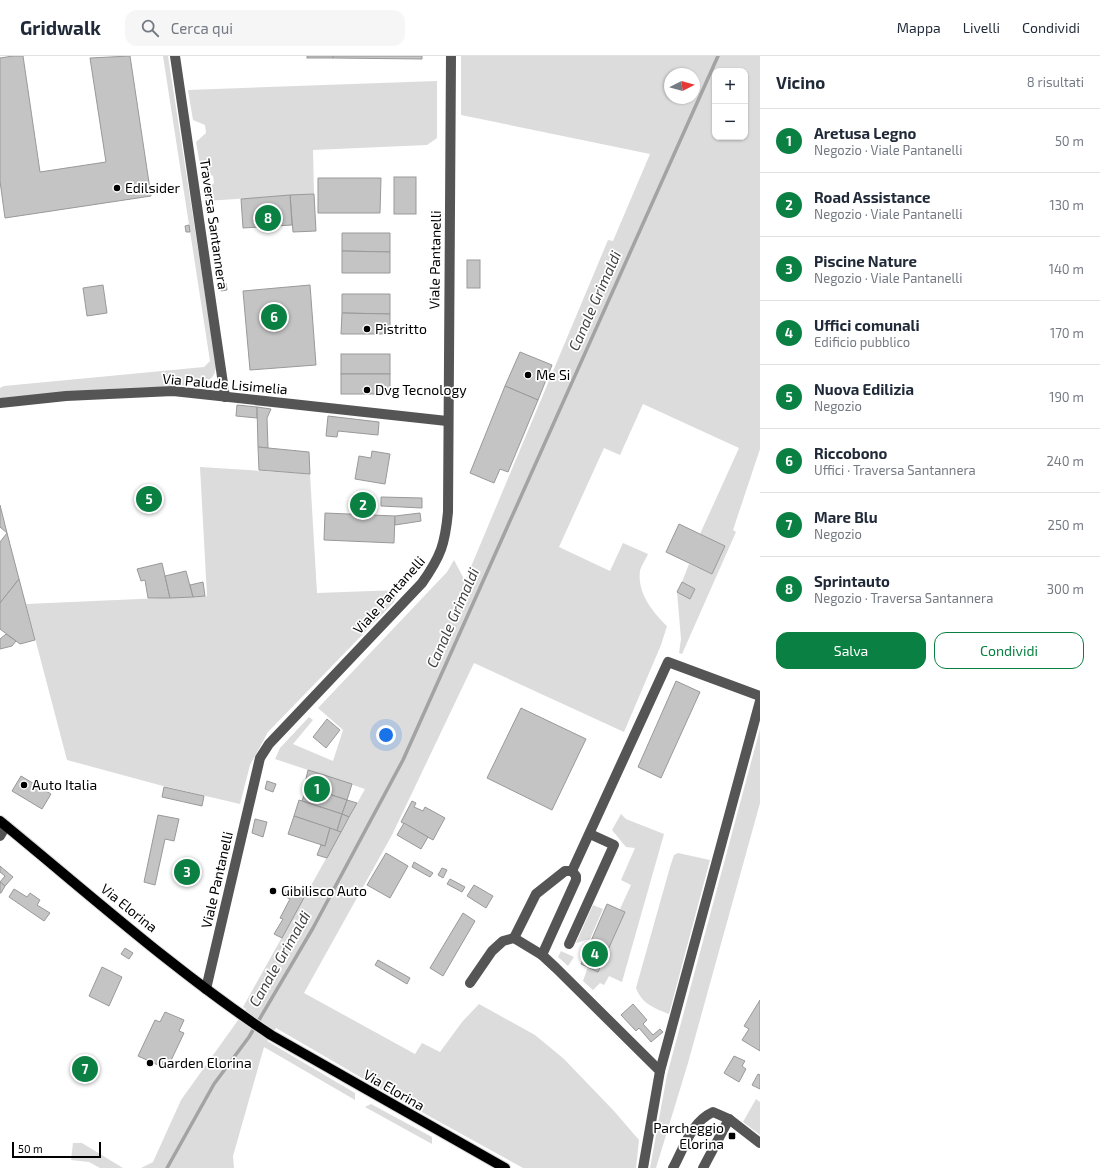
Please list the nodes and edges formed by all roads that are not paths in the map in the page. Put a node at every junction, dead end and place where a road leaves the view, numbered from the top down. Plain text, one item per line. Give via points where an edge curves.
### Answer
1 (175, 56) edge
2 (451, 56) edge
3 (225, 397) junction
4 (0, 404) edge
5 (447, 421) junction
6 (760, 696) edge
7 (760, 701) edge
8 (3, 823) edge
9 (590, 834) junction
10 (0, 836) edge
11 (572, 871) junction
12 (514, 938) junction
13 (569, 944) dead end
14 (542, 955) junction
15 (470, 983) dead end
16 (206, 989) junction
17 (660, 1071) junction
18 (729, 1119) junction
19 (760, 1143) edge
20 (505, 1168) edge
21 (643, 1168) edge
22 (673, 1168) edge
23 (703, 1168) edge

1 - 3 street, Traversa Santannera
2 - 5 street, Viale Pantanelli
3 - 4 street, Via Palude Lisimelia via 173,392 66,396
3 - 5 street, Via Palude Lisimelia
5 - 16 street, Viale Pantanelli via 448,512 442,549 437,561 422,583 269,744 260,758
6 - 9 street via 668,662
7 - 17 street
8 - 10 street
8 - 16 main road, Via Elorina
9 - 11 street
9 - 13 street via 614,845
11 - 12 street via 565,871 536,894
11 - 14 street via 576,880
12 - 14 street
12 - 15 street via 503,941 492,950
14 - 17 street
16 - 20 main road, Via Elorina via 271,1035
17 - 21 street
18 - 19 street
18 - 22 street via 713,1112 704,1116 696,1125
18 - 23 street

